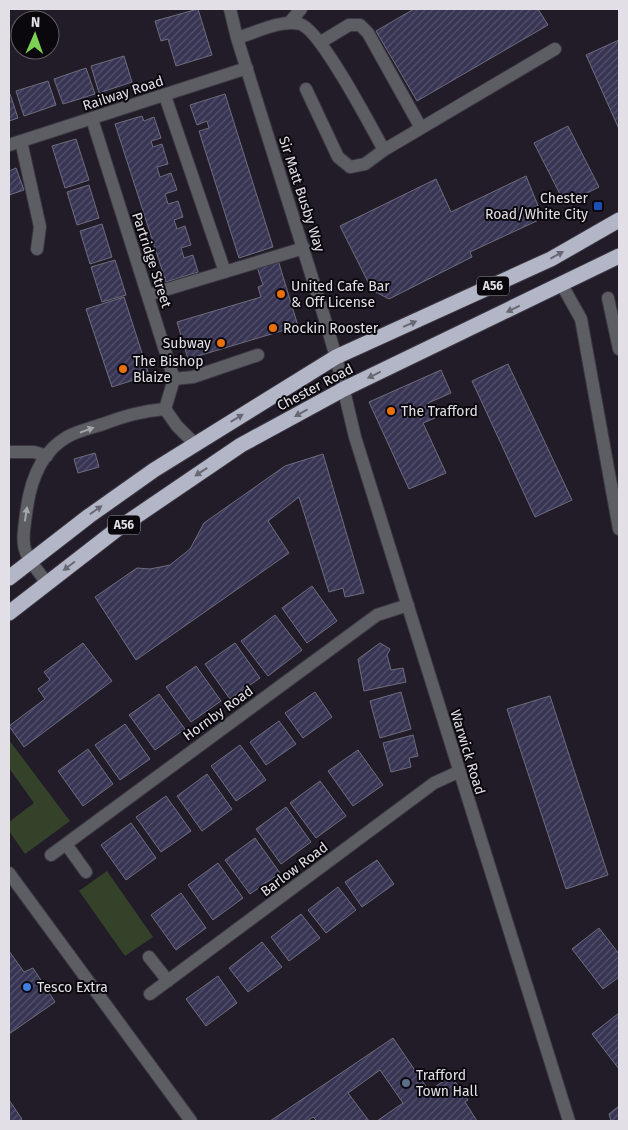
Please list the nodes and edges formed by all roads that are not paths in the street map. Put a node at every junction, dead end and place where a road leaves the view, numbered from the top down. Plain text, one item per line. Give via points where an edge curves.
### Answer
1 (301, 9) edge
2 (231, 10) edge
3 (289, 23) junction
4 (238, 38) junction
5 (321, 42) junction
6 (555, 49) dead end
7 (247, 68) junction
8 (306, 89) dead end
9 (165, 96) junction
10 (92, 119) junction
11 (420, 128) junction
12 (15, 143) edge
13 (384, 150) junction
14 (619, 221) edge
15 (304, 248) junction
16 (37, 249) dead end
17 (619, 256) edge
18 (225, 272) junction
19 (562, 285) junction
20 (148, 295) junction
21 (608, 298) dead end
22 (619, 349) edge
23 (258, 355) dead end
24 (336, 357) junction
25 (174, 379) junction
26 (344, 389) junction
27 (165, 409) junction
28 (195, 444) junction
29 (9, 452) edge
30 (47, 456) junction
31 (619, 530) edge
32 (30, 561) junction
33 (9, 578) edge
34 (47, 583) junction
35 (408, 605) junction
36 (9, 613) edge
37 (458, 772) junction
38 (66, 844) junction
39 (51, 855) dead end
40 (86, 872) dead end
41 (9, 873) edge
42 (149, 957) dead end
43 (168, 981) junction
44 (150, 994) dead end
45 (191, 1121) edge
46 (569, 1121) edge

1 - 3 street
2 - 4 street, Sir Matt Busby Way
3 - 4 street
3 - 5 street via 302,24
4 - 7 street, Sir Matt Busby Way
5 - 11 street via 350,25 360,25 368,33
5 - 13 street
6 - 11 street
7 - 9 street, Railway Road
7 - 15 street, Sir Matt Busby Way
8 - 13 street via 338,157 350,167 365,164
9 - 10 street, Railway Road
9 - 18 street
10 - 12 street, Railway Road
10 - 20 street, Partridge Street
11 - 13 street
12 - 16 street via 40,227
24 -> 14 highway, Chester Road / A56 via 551,259
15 - 18 street
15 - 24 street, Sir Matt Busby Way
17 - 19 highway, Chester Road / A56
18 - 20 street
19 -> 26 highway, Chester Road / A56
19 - 31 street via 581,319
20 - 25 street, Partridge Street
21 - 22 street
23 - 25 street via 193,377
24 - 26 street, Sir Matt Busby Way
28 -> 24 highway, Chester Road / A56
25 - 27 street
26 -> 34 highway, Chester Road / A56 via 233,450 116,530
26 - 35 street, Warwick Road via 355,437
27 - 28 street
30 -> 27 street via 67,437 138,412
32 -> 28 highway, Chester Road / A56 via 154,470
29 - 30 street via 34,452
32 -> 30 street via 23,550 22,540 31,482
32 - 33 highway, Chester Road / A56
32 - 34 street
34 - 36 highway, Chester Road / A56
35 - 37 street, Warwick Road
35 - 38 street, Hornby Road via 377,615
37 - 43 street, Barlow Road via 434,783
37 - 46 street, Warwick Road
38 - 39 street, Hornby Road
38 - 40 street
41 - 45 street
42 - 43 street
43 - 44 street, Barlow Road

